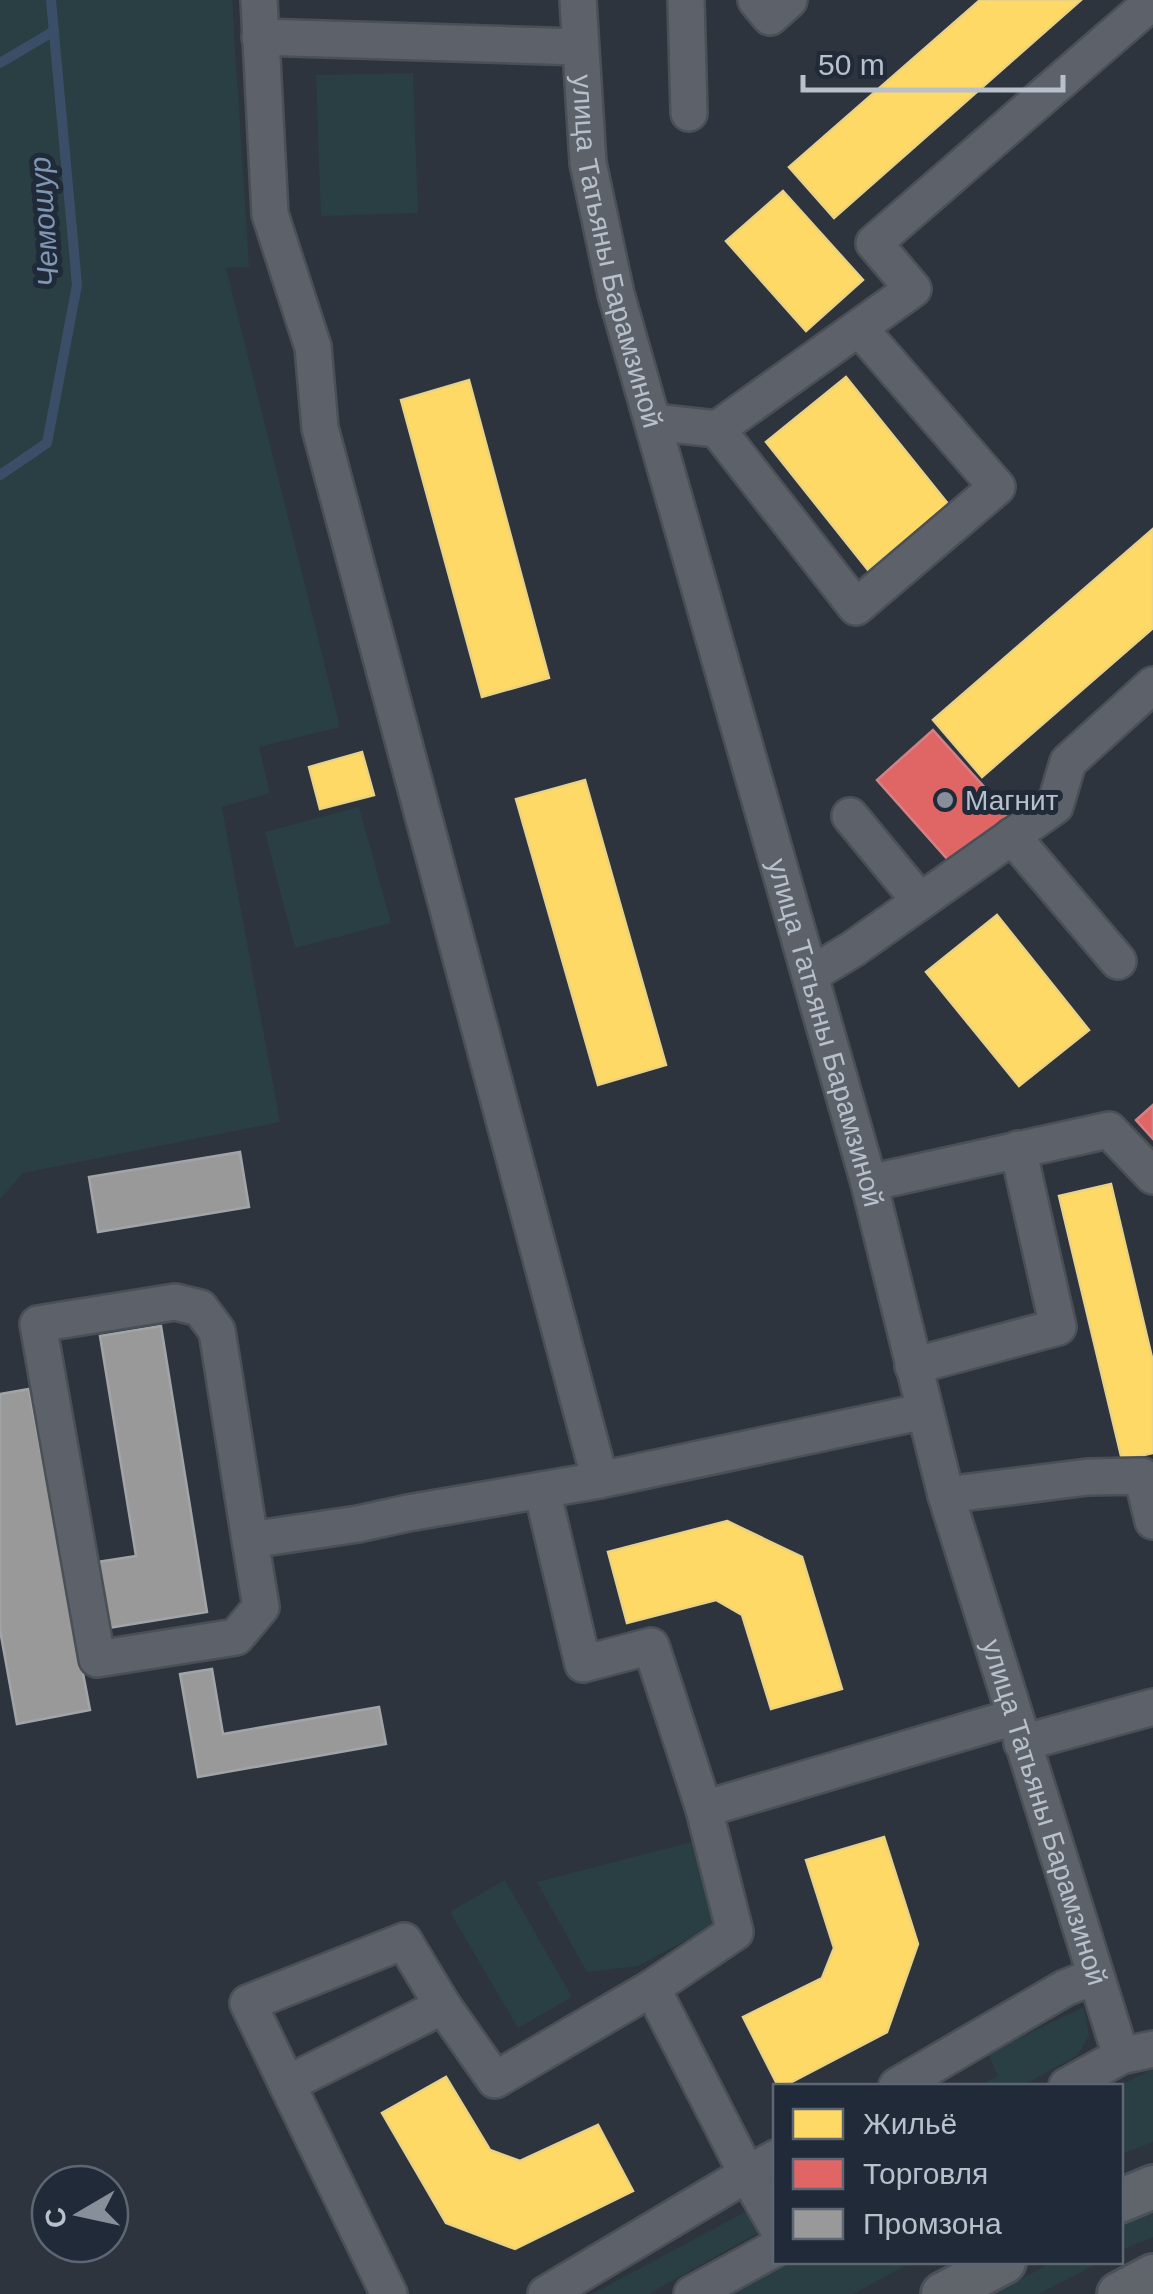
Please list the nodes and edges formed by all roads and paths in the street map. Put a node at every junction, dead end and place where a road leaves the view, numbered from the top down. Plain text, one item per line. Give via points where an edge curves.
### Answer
1 (258, 0) edge
2 (578, 0) edge
3 (686, 0) edge
4 (756, 0) edge
5 (789, 0) edge
6 (1149, 13) edge
7 (260, 37) junction
8 (580, 47) junction
9 (688, 114) dead end
10 (859, 328) junction
11 (653, 422) junction
12 (717, 429) junction
13 (1153, 686) edge
14 (850, 816) dead end
15 (1012, 836) junction
16 (920, 901) junction
17 (1118, 960) dead end
18 (810, 974) junction
19 (1018, 1150) junction
20 (1153, 1176) edge
21 (869, 1183) junction
22 (913, 1366) junction
23 (925, 1412) junction
24 (600, 1480) junction
25 (542, 1490) junction
26 (946, 1495) junction
27 (1153, 1521) edge
28 (250, 1540) junction
29 (1153, 1707) edge
30 (1018, 1730) junction
31 (704, 1809) junction
32 (1095, 1976) junction
33 (652, 1988) junction
34 (443, 2006) junction
35 (1137, 2053) edge
36 (287, 2084) junction
37 (900, 2084) edge
38 (1071, 2084) edge
39 (761, 2166) edge
40 (1153, 2187) edge
41 (1123, 2200) edge
42 (773, 2213) edge
43 (773, 2250) edge
44 (1000, 2264) edge
45 (1153, 2276) edge
46 (388, 2294) edge
47 (546, 2294) edge
48 (692, 2294) edge
49 (943, 2294) edge
50 (1119, 2294) edge

1 - 7 street
2 - 8 street, улица Татьяны Барамзиной
3 - 9 street
4 - 5 street via 770,17
6 - 10 street via 874,243 914,288
7 - 8 street
7 - 24 street via 270,214 313,348 320,428
8 - 11 street, улица Татьяны Барамзиной via 588,164
10 - 12 street
10 - 12 street via 996,487 856,607
11 - 12 street
11 - 18 street, улица Татьяны Барамзиной
13 - 15 street via 1068,762 1055,806
14 - 16 street
15 - 16 street
15 - 17 street
16 - 18 street
18 - 21 street, улица Татьяны Барамзиной
19 - 20 street via 1109,1130
19 - 21 street
19 - 22 street via 1058,1327
21 - 22 street, улица Татьяны Барамзиной
22 - 23 street, улица Татьяны Барамзиной
23 - 24 street
23 - 26 street, улица Татьяны Барамзиной
24 - 25 street
25 - 28 street
25 - 31 street via 583,1664 651,1646
26 - 27 street via 1142,1476
26 - 30 street, улица Татьяны Барамзиной
28 - 28 street via 216,1332 200,1308 175,1302 38,1324 97,1659 236,1637 261,1607
29 - 30 street
30 - 31 street
30 - 32 street, улица Татьяны Барамзиной
31 - 33 street via 735,1932
32 - 35 street, улица Татьяны Барамзиной
32 - 37 street
33 - 34 street via 494,2080
33 - 39 street
34 - 36 street
34 - 36 street via 404,1941 248,2003
35 - 38 street
36 - 46 street
39 - 42 street
39 - 47 street
40 - 41 main road
43 - 48 street
44 - 49 main road
45 - 50 main road

